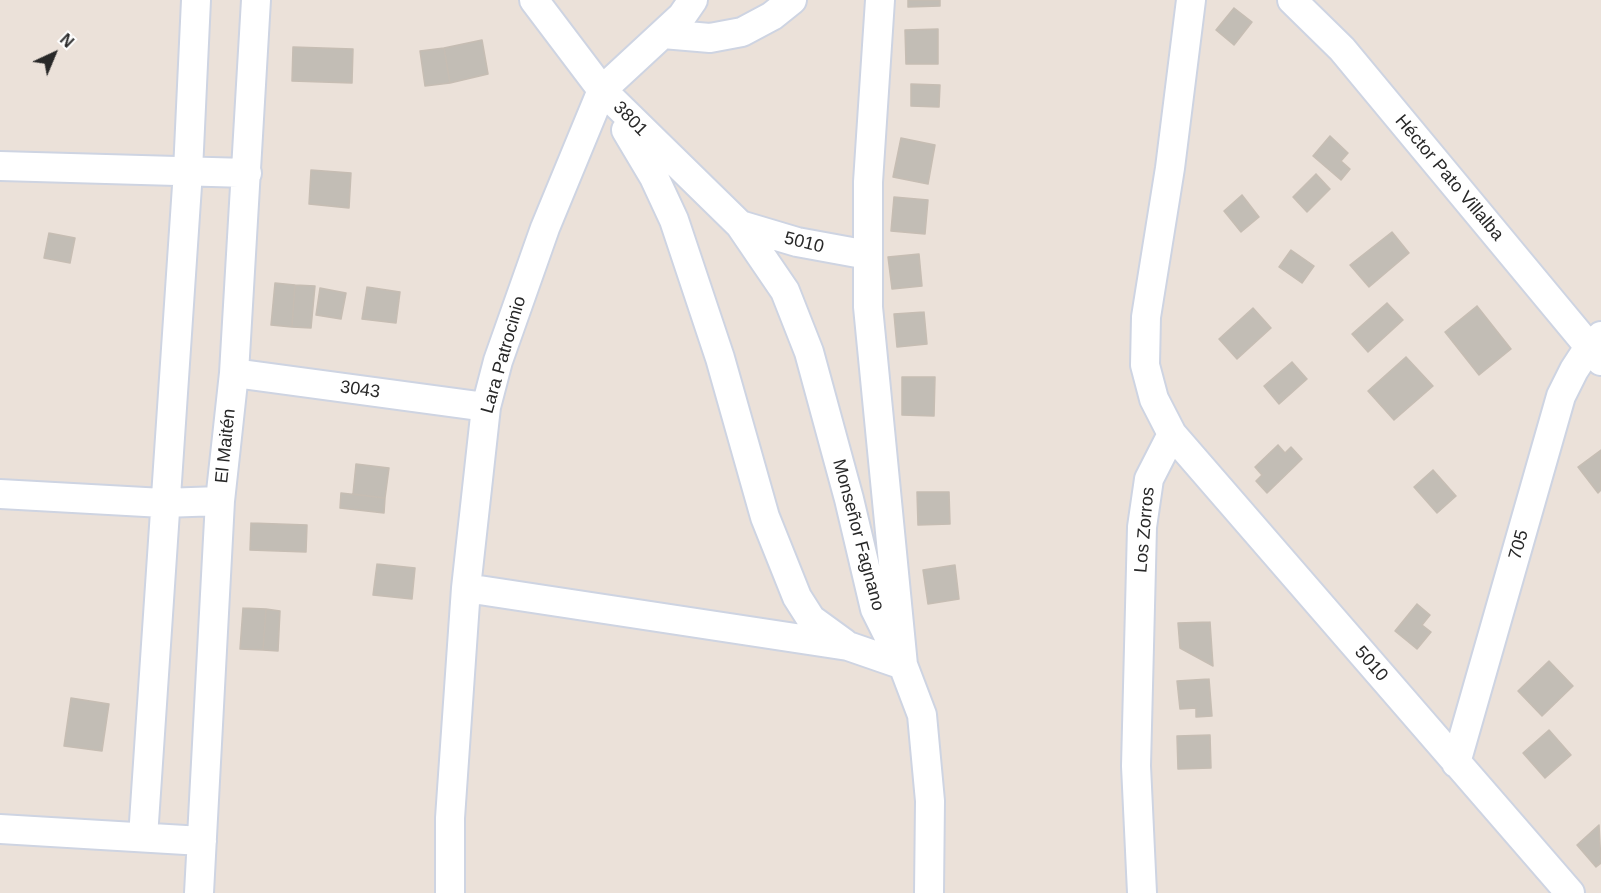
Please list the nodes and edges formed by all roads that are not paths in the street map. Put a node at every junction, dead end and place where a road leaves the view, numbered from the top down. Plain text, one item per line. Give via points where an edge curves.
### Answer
1 (196, 0) edge
2 (256, 0) edge
3 (534, 0) edge
4 (693, 0) edge
5 (792, 0) edge
6 (880, 0) edge
7 (1191, 0) edge
8 (1292, 0) edge
9 (663, 34) junction
10 (602, 90) junction
11 (0, 166) edge
12 (188, 171) junction
13 (247, 173) junction
14 (740, 225) junction
15 (868, 255) junction
16 (1597, 348) edge
17 (234, 373) junction
18 (486, 407) junction
19 (1172, 434) junction
20 (0, 494) edge
21 (220, 501) junction
22 (164, 503) junction
23 (466, 588) junction
24 (848, 646) junction
25 (903, 665) junction
26 (1456, 763) junction
27 (0, 829) edge
28 (143, 837) junction
29 (202, 841) junction
30 (199, 893) edge
31 (450, 893) edge
32 (929, 893) edge
33 (1142, 893) edge
34 (1570, 893) edge

1 - 12 street
2 - 13 street, El Maitén
3 - 10 street, 3801
4 - 9 street
5 - 9 street via 742,32 710,38
6 - 15 street via 868,182
7 - 19 street via 1146,317 1145,365 1154,399
8 - 16 street, Héctor Pato Villalba via 1341,48
9 - 10 street, Lara Patrocinio
10 - 14 street, 3801
10 - 18 street, Lara Patrocinio via 545,228 498,361
10 - 24 street via 654,177 674,220 720,358 765,517 797,597 812,619
11 - 12 street
12 - 13 street
12 - 22 street
13 - 17 street, El Maitén
14 - 15 street, 5010 via 797,242
14 - 25 street, Monseñor Fagnano via 785,291 809,352 875,609
15 - 25 street via 868,307
16 - 26 street, 705 via 1561,396
17 - 18 street, 3043
17 - 21 street, El Maitén
18 - 23 street, Lara Patrocinio
19 - 26 street, 5010
19 - 33 street, Los Zorros via 1149,479 1142,527 1136,766
20 - 22 street
21 - 22 street
21 - 29 street, El Maitén
22 - 28 street
23 - 24 street
23 - 31 street, Lara Patrocinio via 450,818
24 - 25 street
25 - 32 street, Monseñor Fagnano via 922,715 928,763
26 - 34 street, 5010
27 - 28 street
28 - 29 street
29 - 30 street, El Maitén

